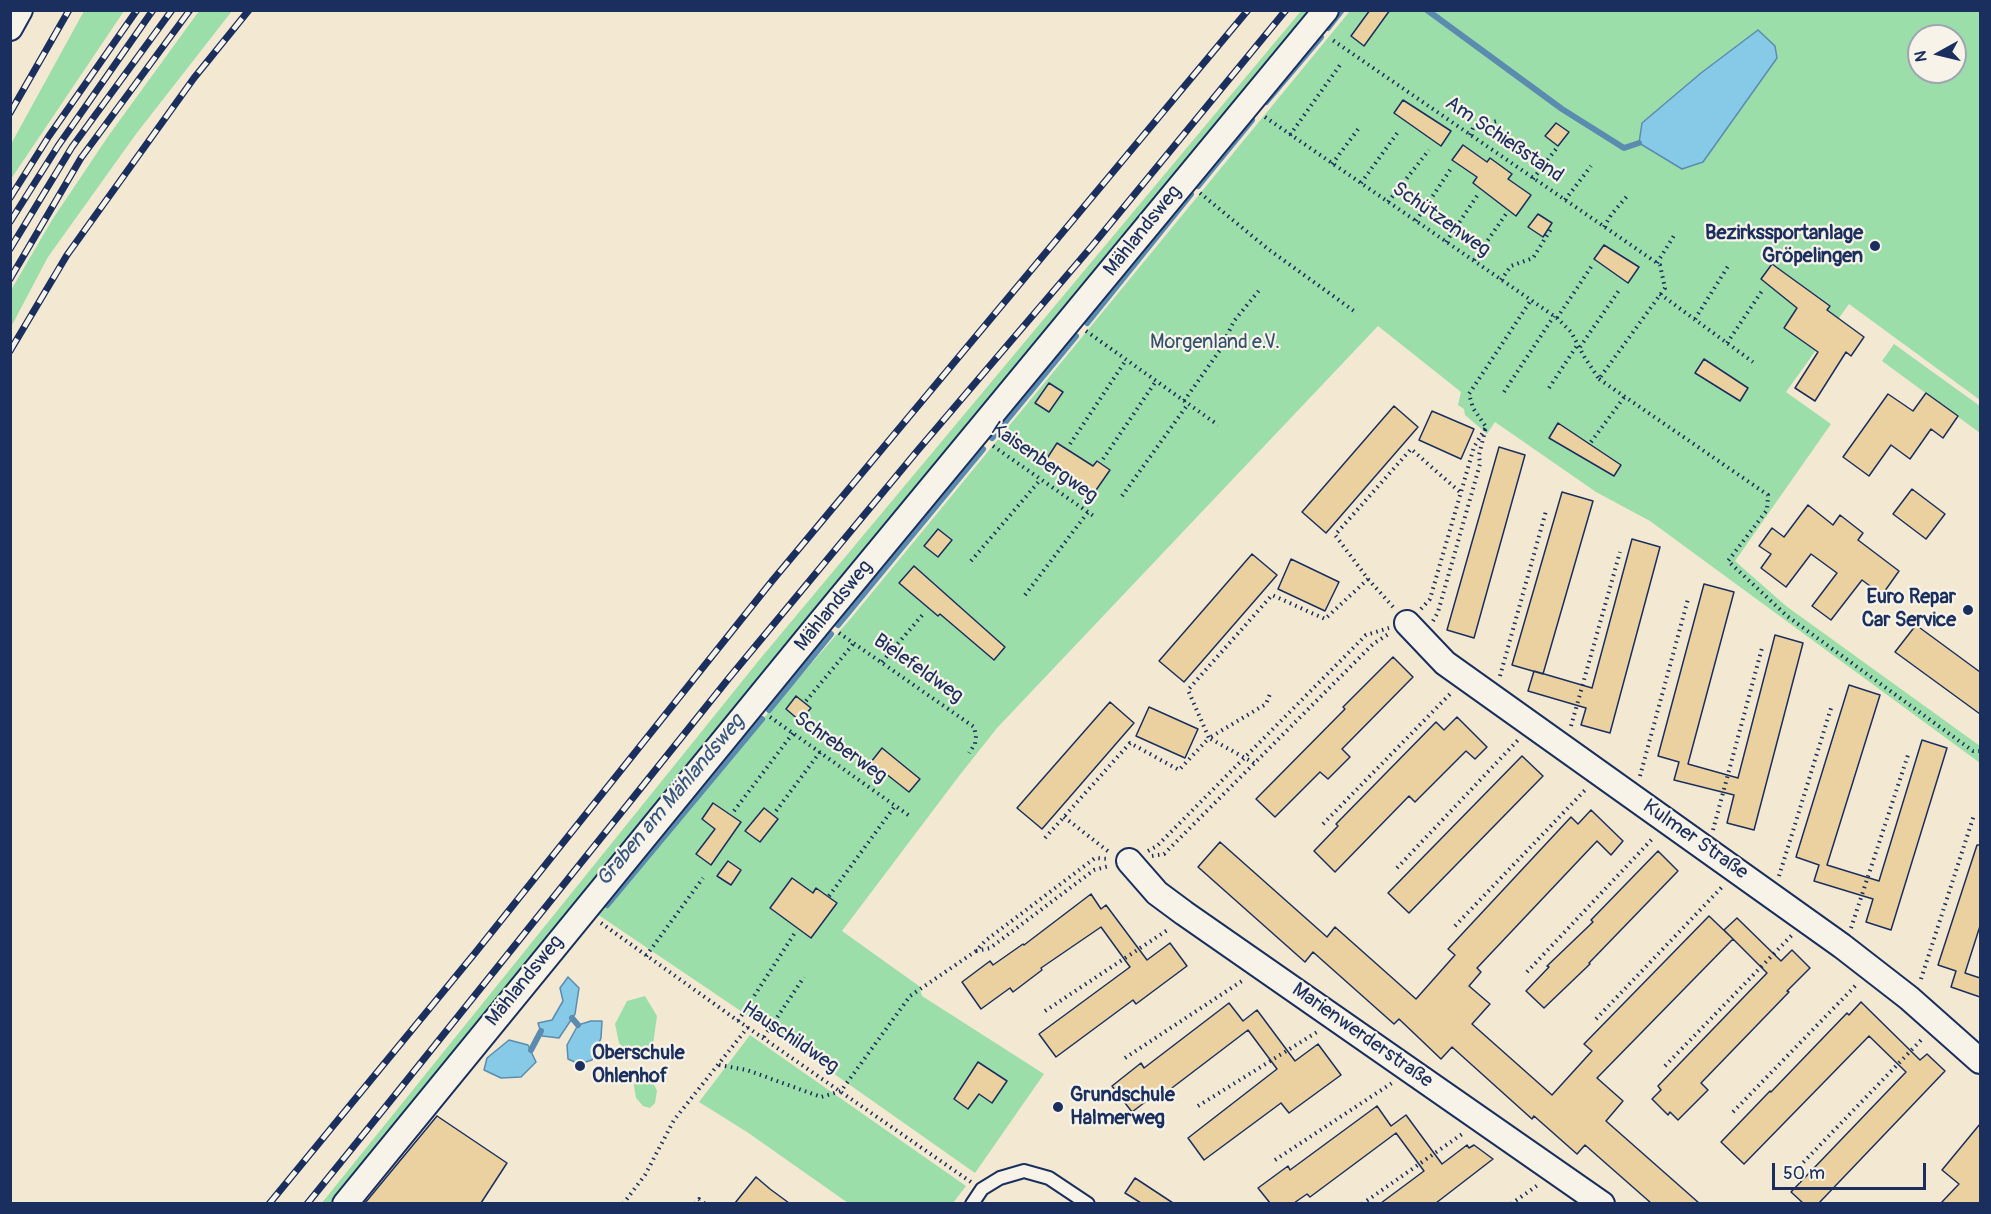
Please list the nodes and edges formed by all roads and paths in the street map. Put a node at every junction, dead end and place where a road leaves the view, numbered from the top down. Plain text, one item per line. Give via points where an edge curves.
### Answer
1 (20, 10) edge
2 (1321, 17) edge
3 (10, 28) edge
4 (1340, 65) dead end
5 (1247, 104) junction
6 (1500, 120) dead end
7 (1359, 128) dead end
8 (1398, 132) dead end
9 (1290, 135) junction
10 (1470, 135) junction
11 (1556, 148) dead end
12 (1429, 150) dead end
13 (1332, 164) junction
14 (1452, 166) dead end
15 (1591, 166) dead end
16 (1533, 179) junction
17 (1185, 181) junction
18 (1361, 183) junction
19 (1479, 194) dead end
20 (1628, 195) dead end
21 (1565, 201) junction
22 (1388, 202) junction
23 (1506, 214) dead end
24 (1416, 221) junction
25 (1604, 227) junction
26 (1551, 229) dead end
27 (1675, 234) dead end
28 (1446, 242) junction
29 (1473, 261) junction
30 (1657, 263) junction
31 (1731, 263) dead end
32 (1593, 264) dead end
33 (1501, 280) junction
34 (1261, 288) dead end
35 (1620, 289) dead end
36 (1762, 291) dead end
37 (1660, 294) junction
38 (1531, 300) junction
39 (1354, 311) dead end
40 (1556, 317) junction
41 (1695, 319) junction
42 (1070, 320) junction
43 (1728, 343) junction
44 (1579, 346) junction
45 (1126, 360) junction
46 (1753, 362) dead end
47 (1599, 379) junction
48 (1156, 381) junction
49 (1549, 388) dead end
50 (1504, 392) dead end
51 (1625, 396) junction
52 (1186, 402) junction
53 (1218, 425) dead end
54 (1486, 428) junction
55 (975, 434) junction
56 (1591, 442) dead end
57 (1070, 444) dead end
58 (1103, 459) dead end
59 (1041, 479) junction
60 (1461, 492) junction
61 (1122, 496) dead end
62 (1546, 511) dead end
63 (1088, 512) junction
64 (1095, 517) dead end
65 (1620, 552) dead end
66 (971, 561) dead end
67 (1368, 579) junction
68 (1025, 595) dead end
69 (1688, 599) dead end
70 (925, 612) dead end
71 (1401, 616) junction
72 (822, 620) junction
73 (1424, 640) junction
74 (854, 643) junction
75 (1762, 648) dead end
76 (882, 662) junction
77 (1464, 676) junction
78 (1270, 694) dead end
79 (1494, 697) junction
80 (806, 700) dead end
81 (753, 704) junction
82 (1832, 705) dead end
83 (1532, 724) junction
84 (793, 733) junction
85 (1209, 738) junction
86 (1563, 746) junction
87 (1980, 751) edge
88 (820, 752) junction
89 (1909, 752) dead end
90 (969, 753) dead end
91 (1245, 758) junction
92 (1254, 763) junction
93 (1598, 771) junction
94 (1634, 797) junction
95 (896, 806) junction
96 (776, 811) dead end
97 (734, 812) dead end
98 (1974, 815) dead end
99 (910, 817) dead end
100 (1064, 817) junction
101 (1667, 821) junction
102 (1323, 824) dead end
103 (1045, 838) dead end
104 (1704, 847) junction
105 (1129, 861) junction
106 (1397, 868) dead end
107 (1737, 870) junction
108 (703, 878) dead end
109 (1769, 893) junction
110 (829, 896) dead end
111 (583, 910) junction
112 (1184, 913) junction
113 (1805, 919) junction
114 (1455, 926) dead end
115 (796, 931) dead end
116 (1842, 946) junction
117 (976, 951) junction
118 (646, 956) junction
119 (1258, 965) junction
120 (1871, 969) junction
121 (1527, 972) dead end
122 (804, 977) dead end
123 (1909, 998) junction
124 (1045, 1011) dead end
125 (1333, 1015) junction
126 (1596, 1018) dead end
127 (738, 1021) junction
128 (1936, 1021) junction
129 (748, 1027) junction
130 (764, 1037) junction
131 (1125, 1058) dead end
132 (1980, 1061) edge
133 (719, 1065) junction
134 (1665, 1066) dead end
135 (1408, 1068) junction
136 (841, 1091) junction
137 (1198, 1106) dead end
138 (1733, 1112) dead end
139 (1480, 1118) junction
140 (1275, 1160) dead end
141 (1554, 1170) junction
142 (1795, 1171) dead end
143 (982, 1190) junction
144 (345, 1203) edge
145 (623, 1203) edge
146 (695, 1203) edge
147 (705, 1203) edge
148 (972, 1203) edge
149 (1088, 1203) edge
150 (1362, 1203) edge
151 (1511, 1203) edge
152 (1602, 1203) edge

1 - 3 street
2 - 5 street, Mählandsweg
2 - 10 path, Am Schießstand via 1333,41
4 - 9 path
5 - 9 path, Schützenweg
5 - 17 street, Mählandsweg
6 - 10 path via 1473,128
7 - 13 path
8 - 18 path
9 - 13 path, Schützenweg
10 - 16 path, Am Schießstand
11 - 16 path
12 - 22 path
13 - 18 path, Schützenweg
14 - 24 path
15 - 21 path
16 - 21 path, Am Schießstand
17 - 39 path via 1268,249
17 - 42 street, Mählandsweg
18 - 22 path, Schützenweg
19 - 28 path
20 - 25 path
21 - 25 path, Am Schießstand
22 - 24 path, Schützenweg
23 - 29 path
24 - 28 path, Schützenweg
25 - 30 path, Am Schießstand
26 - 33 path via 1533,258 1511,266
27 - 30 path
28 - 29 path, Schützenweg
29 - 33 path, Schützenweg
30 - 37 path via 1665,288
31 - 41 path
32 - 40 path
33 - 38 path, Schützenweg
34 - 52 path via 1234,321
35 - 44 path
36 - 43 path
37 - 41 path
37 - 47 path
38 - 40 path, Schützenweg
38 - 54 path via 1469,394
40 - 44 path, Schützenweg
40 - 50 path
41 - 43 path
42 - 45 path
42 - 55 street, Mählandsweg
43 - 46 path
44 - 47 path, Schützenweg
44 - 49 path
45 - 48 path
45 - 57 path
47 - 51 path, Schützenweg
48 - 52 path
48 - 58 path
51 - 56 path
51 - 87 path, Schützenweg via 1768,495 1767,510 1728,561 1787,616 1973,751
52 - 53 path
52 - 61 path
54 - 60 path via 1474,447
54 - 73 path via 1480,464 1438,612
55 - 59 path, Kaisenbergweg
55 - 72 street, Mählandsweg
59 - 63 path, Kaisenbergweg
59 - 66 path
60 - 67 path via 1411,448 1335,535
60 - 71 path via 1430,599
62 - 79 path
63 - 64 path, Kaisenbergweg
63 - 68 path
65 - 86 path
67 - 71 path
67 - 85 path via 1324,619 1272,595 1188,690
69 - 94 path
70 - 76 path
71 - 73 street, Kulmer Straße
71 - 91 path via 1366,635
71 - 92 path
72 - 74 path, Bielefeldweg
72 - 81 street, Mählandsweg
73 - 77 street, Kulmer Straße via 1445,663
74 - 76 path, Bielefeldweg
74 - 80 path
75 - 104 path via 1715,828
76 - 90 path, Bielefeldweg via 974,727 975,744
77 - 79 street, Kulmer Straße
77 - 102 path
78 - 85 path via 1266,704
79 - 83 street, Kulmer Straße
81 - 84 path, Schreberweg
81 - 111 street, Mählandsweg
82 - 109 path via 1778,879
83 - 86 street, Kulmer Straße
83 - 106 path
84 - 88 path, Schreberweg
84 - 97 path
85 - 91 path
85 - 100 path via 1179,770 1130,743
86 - 93 street, Kulmer Straße
88 - 95 path, Schreberweg
88 - 96 path
89 - 116 path
91 - 92 path
91 - 105 path via 1157,846
92 - 105 path via 1164,854
93 - 94 street, Kulmer Straße
93 - 114 path via 1587,789
94 - 101 street, Kulmer Straße
95 - 99 path, Schreberweg
95 - 110 path
98 - 123 path via 1919,984
100 - 103 path
100 - 105 path via 1103,849
101 - 104 street, Kulmer Straße
101 - 121 path
104 - 107 street, Kulmer Straße
105 - 112 street, Marienwerderstraße via 1157,893
105 - 117 path via 1094,870 990,948
105 - 117 path via 1095,858
107 - 109 street, Kulmer Straße
107 - 126 path
108 - 118 path
109 - 113 street, Kulmer Straße
111 - 118 path, Hauschildweg
111 - 144 street, Mählandsweg
112 - 119 street, Marienwerderstraße
112 - 124 path via 1169,929
113 - 116 street, Kulmer Straße
113 - 134 path
115 - 127 path
116 - 120 street, Kulmer Straße
117 - 136 path via 910,996
118 - 127 path, Hauschildweg
119 - 125 street, Marienwerderstraße
119 - 131 path via 1244,980
120 - 123 street, Kulmer Straße
120 - 138 path
122 - 130 path
123 - 128 street, Kulmer Straße
125 - 135 street, Marienwerderstraße
125 - 137 path via 1316,1034
127 - 129 path, Hauschildweg
128 - 132 street, Kulmer Straße
128 - 142 path
129 - 130 path, Hauschildweg
129 - 133 path
130 - 136 path, Hauschildweg
133 - 136 path via 747,1070 821,1097
133 - 145 path via 674,1120 645,1175
135 - 139 street, Marienwerderstraße
135 - 140 path via 1389,1086
136 - 143 path, Hauschildweg
139 - 141 street, Marienwerderstraße
139 - 150 path via 1461,1136
141 - 151 path
141 - 152 street, Marienwerderstraße
143 - 148 lane
143 - 149 lane via 1000,1178 1024,1171 1049,1178
146 - 147 path via 699,1199

